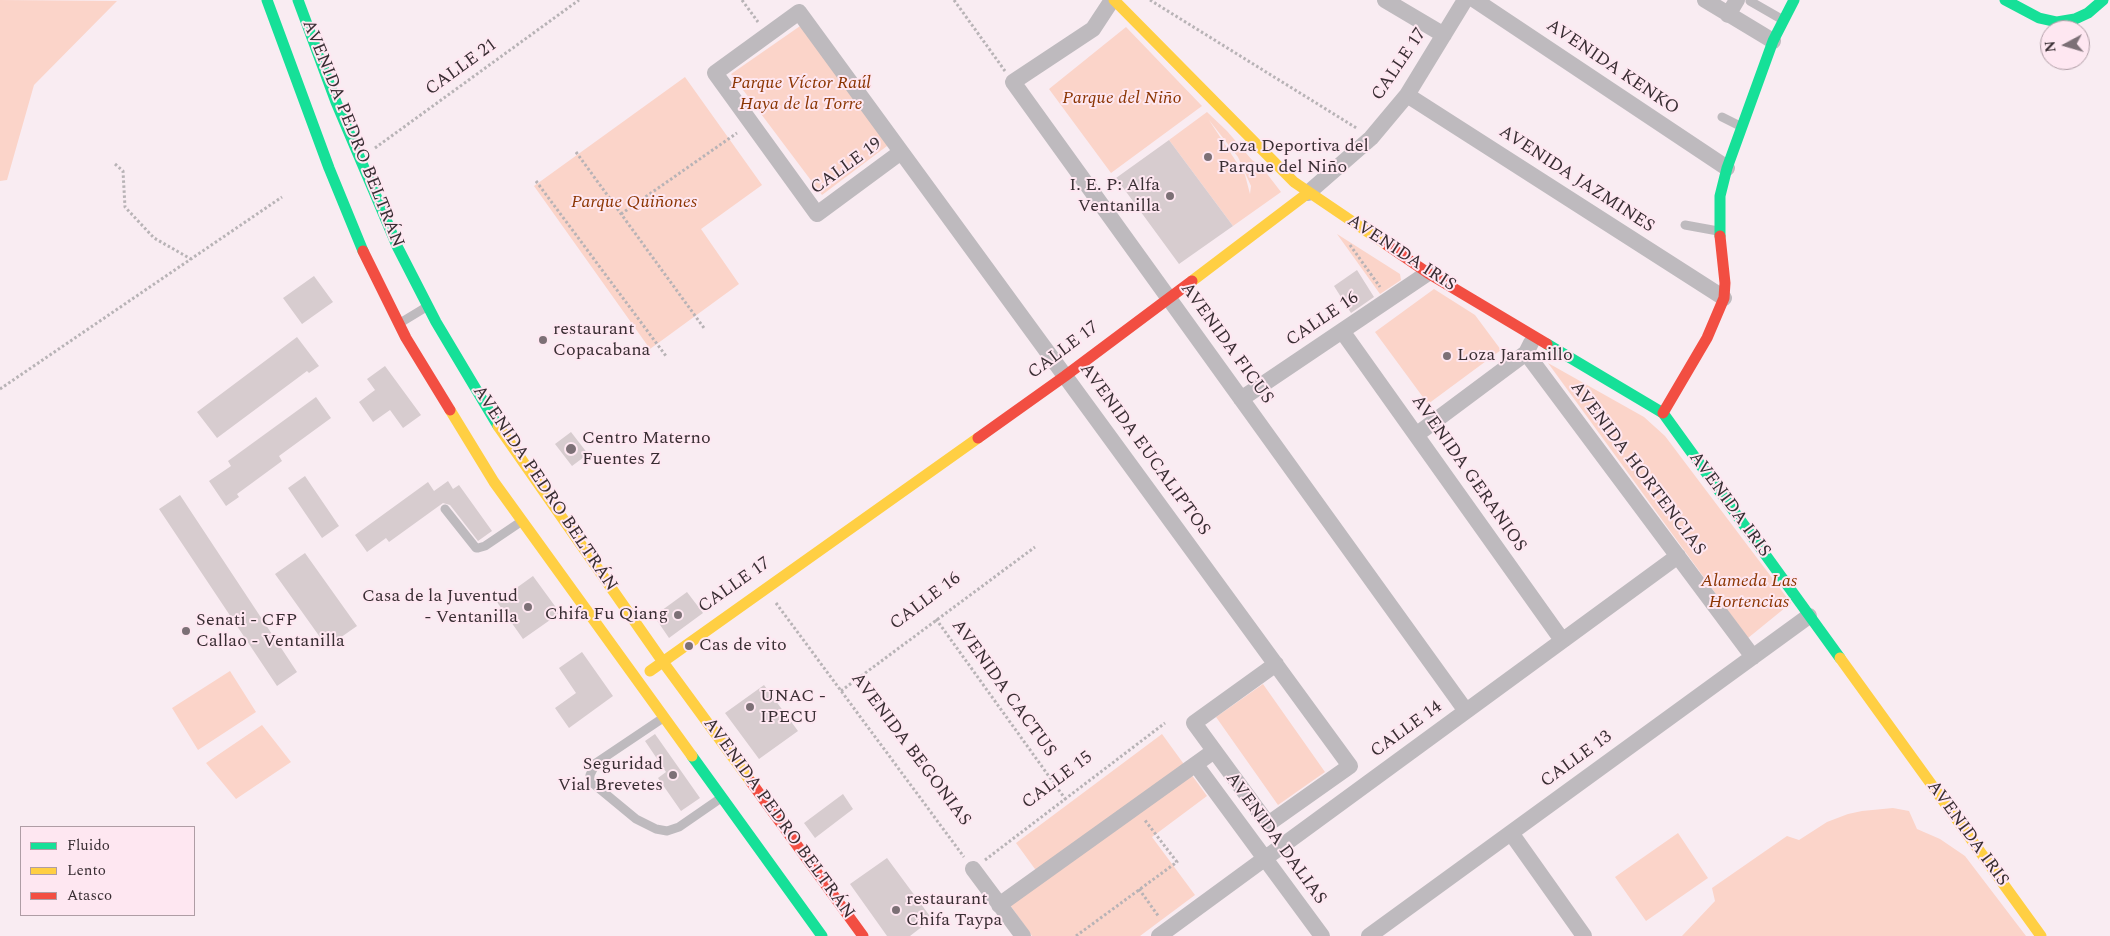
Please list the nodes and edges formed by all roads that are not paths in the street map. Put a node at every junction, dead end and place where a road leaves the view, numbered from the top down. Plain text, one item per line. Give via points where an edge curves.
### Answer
1 (267, 0) edge
2 (298, 0) edge
3 (1113, 0) edge
4 (1385, 0) edge
5 (1465, 0) edge
6 (1475, 0) edge
7 (1705, 0) edge
8 (1794, 0) edge
9 (2005, 0) edge
10 (2103, 0) edge
11 (1744, 1) edge
12 (2060, 9) dead end
13 (2025, 11) junction
14 (1728, 15) junction
15 (1783, 20) junction
16 (1444, 36) junction
17 (1773, 41) junction
18 (1407, 95) junction
19 (1722, 117) dead end
20 (1742, 127) junction
21 (901, 152) junction
22 (1727, 168) junction
23 (1308, 193) junction
24 (817, 214) joint
25 (1685, 226) dead end
26 (1719, 231) junction
27 (1428, 273) junction
28 (1168, 297) junction
29 (1724, 298) junction
30 (428, 306) junction
31 (398, 324) junction
32 (1342, 331) junction
33 (1534, 336) junction
34 (1526, 352) junction
35 (1065, 376) junction
36 (1241, 399) junction
37 (1663, 413) junction
38 (1416, 436) junction
39 (445, 510) dead end
40 (522, 521) junction
41 (1678, 556) junction
42 (1809, 616) junction
43 (1562, 640) junction
44 (1753, 657) junction
45 (663, 662) junction
46 (1276, 664) junction
47 (636, 681) junction
48 (1466, 711) junction
49 (663, 718) junction
50 (1214, 751) junction
51 (1196, 765) junction
52 (1350, 766) joint
53 (722, 798) junction
54 (1511, 833) junction
55 (1265, 859) junction
56 (973, 869) road end
57 (1000, 905) junction
58 (1164, 933) edge
59 (822, 936) edge
60 (863, 936) edge
61 (1023, 936) edge
62 (1322, 936) edge
63 (1369, 936) edge
64 (1584, 936) edge
65 (2041, 936) edge

1 - 31 street, AVENIDA PEDRO BELTRÁN via 329,168 368,263
2 - 30 street, AVENIDA PEDRO BELTRÁN via 360,159 398,248
3 - 23 street, AVENIDA IRIS via 1287,176
3 - 28 street, AVENIDA FICUS via 1093,29 1014,82
4 - 16 street
5 - 16 street, CALLE 17
6 - 22 street, AVENIDA KENKO
7 - 14 street
8 - 15 street
9 - 13 street
10 - 13 street via 2088,13 2057,22
11 - 14 street
11 - 15 lane
12 - 13 street
14 - 17 street
15 - 17 street
16 - 18 street, CALLE 17
17 - 20 street
18 - 23 street, CALLE 17 via 1371,138
18 - 29 street, AVENIDA JAZMINES
19 - 20 lane
20 - 22 street
21 - 24 street, CALLE 19
21 - 24 street, AVENIDA EUCALIPTOS via 799,12 715,73
21 - 35 street, AVENIDA EUCALIPTOS
22 - 26 street via 1720,196
23 - 27 street, AVENIDA IRIS
23 - 28 street, CALLE 17
25 - 26 lane
26 - 29 street
27 - 32 street, CALLE 16
27 - 33 street, AVENIDA IRIS
28 - 35 street, CALLE 17
28 - 36 street, AVENIDA FICUS
29 - 37 street via 1707,338
30 - 31 lane
30 - 45 street, AVENIDA PEDRO BELTRÁN via 499,428
31 - 40 street, AVENIDA PEDRO BELTRÁN via 466,438
32 - 36 street, CALLE 16
32 - 38 street, AVENIDA GERANIOS
33 - 34 street
33 - 37 street, AVENIDA IRIS
34 - 38 street
34 - 41 street, AVENIDA HORTENCIAS
35 - 45 street, CALLE 17
35 - 46 street, AVENIDA EUCALIPTOS
36 - 48 street, AVENIDA FICUS
37 - 42 street, AVENIDA IRIS
38 - 43 street, AVENIDA GERANIOS
39 - 40 lane via 476,548 485,546
40 - 47 street, AVENIDA PEDRO BELTRÁN
41 - 43 street, CALLE 14
41 - 44 street, AVENIDA HORTENCIAS
42 - 44 street, CALLE 13
42 - 65 street, AVENIDA IRIS
43 - 48 street, CALLE 14
44 - 54 street, CALLE 13
45 - 47 street, CALLE 17
45 - 60 street, AVENIDA PEDRO BELTRÁN
46 - 50 street via 1194,724
46 - 52 street, AVENIDA EUCALIPTOS
47 - 49 street, AVENIDA PEDRO BELTRÁN
48 - 55 street, CALLE 14
49 - 53 street, AVENIDA PEDRO BELTRÁN
49 - 53 lane via 596,763 590,781 636,819 667,831
50 - 51 street
50 - 52 street, CALLE 14 via 1268,824
51 - 55 street, AVENIDA DALIAS
51 - 57 street
53 - 59 street, AVENIDA PEDRO BELTRÁN
54 - 63 street, CALLE 13
54 - 64 street
55 - 58 street, CALLE 14
55 - 62 street, AVENIDA DALIAS
56 - 57 street
57 - 61 street

